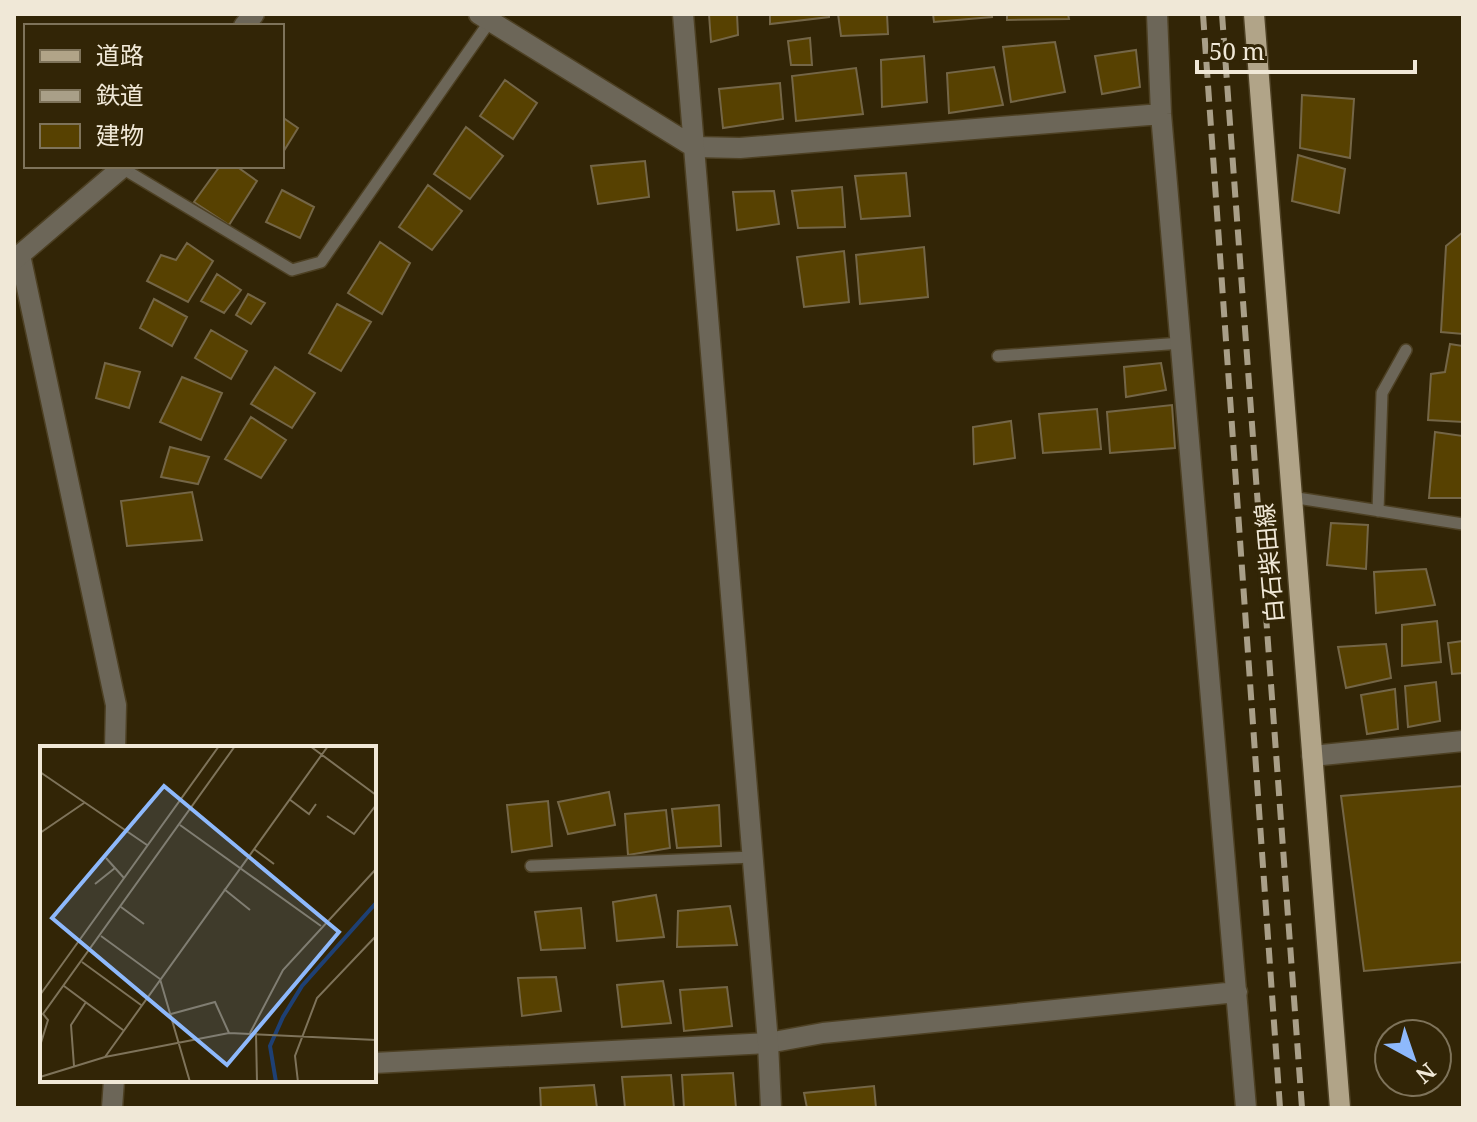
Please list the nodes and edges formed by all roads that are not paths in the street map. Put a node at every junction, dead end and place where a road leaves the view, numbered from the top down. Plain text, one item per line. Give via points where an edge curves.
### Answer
1 (683, 14) edge
2 (1157, 14) edge
3 (1254, 14) edge
4 (484, 17) edge
5 (1161, 114) junction
6 (694, 147) junction
7 (122, 168) edge
8 (125, 168) edge
9 (17, 258) edge
10 (1182, 343) junction
11 (1406, 350) dead end
12 (998, 356) dead end
13 (1291, 497) junction
14 (1378, 511) junction
15 (1463, 524) edge
16 (1463, 741) edge
17 (115, 746) edge
18 (1312, 756) junction
19 (753, 857) junction
20 (531, 866) dead end
21 (1237, 992) junction
22 (768, 1043) junction
23 (376, 1063) edge
24 (114, 1082) edge
25 (112, 1108) edge
26 (771, 1108) edge
27 (1246, 1108) edge
28 (1340, 1108) edge

1 - 6 street
2 - 5 street
3 - 13 main road, 白石柴田線
4 - 6 street
4 - 8 lane via 321,262 292,270
5 - 6 street via 740,148
5 - 10 street
6 - 19 street
7 - 9 street
9 - 17 street via 116,705
10 - 12 lane
10 - 21 street
11 - 14 lane via 1382,393
13 - 14 lane
13 - 18 main road, 白石柴田線
14 - 15 lane
16 - 18 street
18 - 28 main road, 白石柴田線
19 - 20 lane
19 - 22 street
21 - 22 street
21 - 27 street
22 - 23 street
22 - 26 street
24 - 25 street

